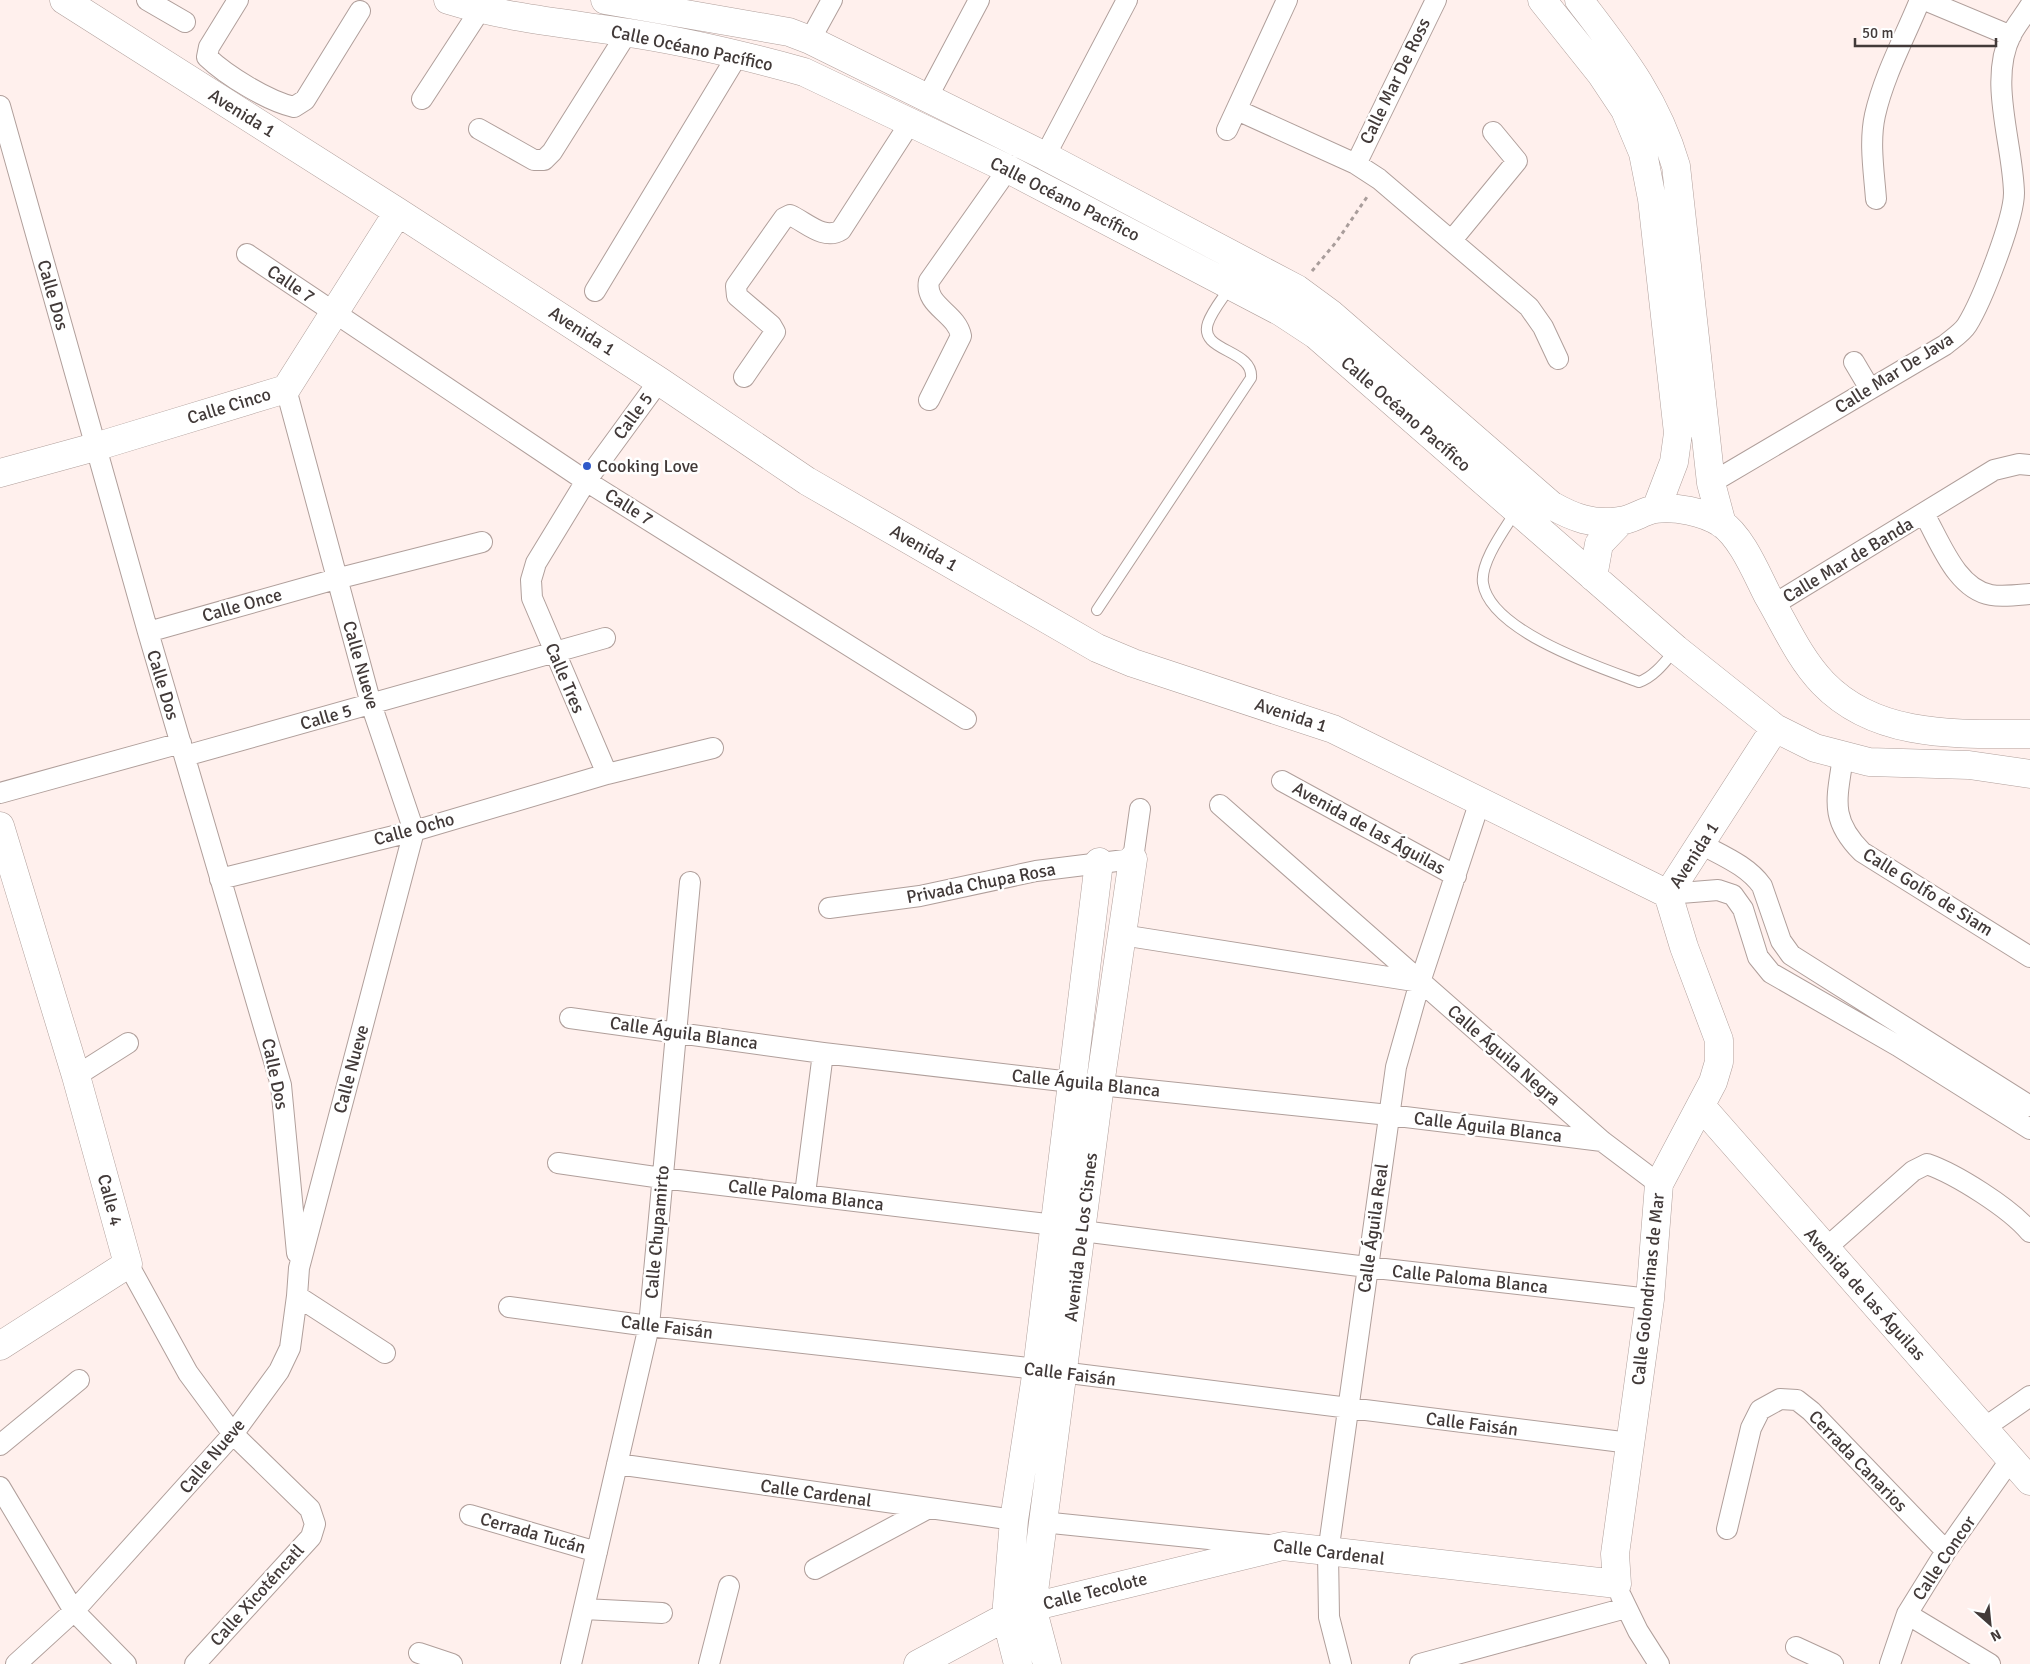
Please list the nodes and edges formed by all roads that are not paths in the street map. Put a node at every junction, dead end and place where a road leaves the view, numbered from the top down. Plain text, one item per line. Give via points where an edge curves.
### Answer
1 (64, 0) edge
2 (147, 0) edge
3 (238, 0) edge
4 (448, 0) edge
5 (605, 0) edge
6 (832, 0) edge
7 (979, 0) edge
8 (1127, 0) edge
9 (1287, 0) edge
10 (1436, 0) edge
11 (1542, 0) edge
12 (1579, 0) edge
13 (1920, 0) edge
14 (1925, 0) edge
15 (2030, 6) edge
16 (480, 10) junction
17 (360, 12) dead end
18 (185, 22) dead end
19 (627, 33) junction
20 (2010, 36) junction
21 (810, 40) junction
22 (737, 56) junction
23 (927, 98) junction
24 (422, 99) dead end
25 (0, 106) edge
26 (1237, 110) junction
27 (910, 123) junction
28 (479, 129) dead end
29 (1227, 130) dead end
30 (1493, 132) dead end
31 (1045, 156) junction
32 (1356, 164) junction
33 (1008, 169) junction
34 (1876, 199) dead end
35 (398, 212) junction
36 (1192, 233) junction
37 (1452, 240) junction
38 (247, 254) dead end
39 (1178, 258) junction
40 (1231, 285) junction
41 (595, 291) dead end
42 (334, 313) junction
43 (1558, 359) dead end
44 (1854, 362) dead end
45 (744, 378) dead end
46 (659, 381) junction
47 (286, 389) junction
48 (1870, 389) junction
49 (929, 400) dead end
50 (95, 447) junction
51 (2030, 465) edge
52 (0, 473) edge
53 (586, 481) junction
54 (1711, 483) junction
55 (1656, 509) junction
56 (1516, 510) junction
57 (1924, 514) junction
58 (1621, 521) junction
59 (1722, 524) junction
60 (482, 542) dead end
61 (1593, 577) junction
62 (336, 578) junction
63 (531, 580) joint
64 (2030, 594) edge
65 (1774, 605) junction
66 (1097, 610) dead end
67 (148, 632) junction
68 (605, 638) dead end
69 (1676, 649) junction
70 (554, 651) junction
71 (371, 704) junction
72 (966, 719) dead end
73 (1775, 728) junction
74 (2030, 734) edge
75 (713, 748) dead end
76 (183, 749) junction
77 (1843, 757) junction
78 (607, 774) junction
79 (2030, 774) edge
80 (1282, 781) dead end
81 (0, 793) edge
82 (1480, 802) junction
83 (1220, 806) dead end
84 (1140, 809) dead end
85 (0, 826) edge
86 (414, 830) junction
87 (1702, 844) junction
88 (1133, 858) junction
89 (1099, 862) junction
90 (1734, 862) junction
91 (1456, 876) junction
92 (220, 879) junction
93 (690, 882) dead end
94 (1718, 890) junction
95 (1668, 894) junction
96 (829, 908) dead end
97 (1122, 935) junction
98 (1791, 955) junction
99 (2030, 957) edge
100 (1771, 973) junction
101 (1420, 982) junction
102 (570, 1018) dead end
103 (1909, 1029) junction
104 (675, 1032) junction
105 (128, 1043) dead end
106 (1898, 1046) junction
107 (823, 1053) junction
108 (76, 1076) junction
109 (1071, 1082) junction
110 (1100, 1085) junction
111 (1701, 1106) junction
112 (2030, 1106) edge
113 (1389, 1115) junction
114 (2030, 1129) edge
115 (1602, 1141) junction
116 (558, 1163) dead end
117 (662, 1178) junction
118 (1659, 1184) junction
119 (805, 1194) junction
120 (1055, 1224) junction
121 (1082, 1231) junction
122 (2030, 1232) edge
123 (1825, 1249) junction
124 (128, 1264) junction
125 (1368, 1267) junction
126 (299, 1268) junction
127 (297, 1296) junction
128 (1650, 1299) junction
129 (510, 1307) dead end
130 (649, 1326) junction
131 (0, 1346) edge
132 (385, 1353) dead end
133 (1050, 1371) junction
134 (79, 1380) dead end
135 (2030, 1396) edge
136 (1348, 1410) junction
137 (1984, 1428) junction
138 (233, 1434) junction
139 (1630, 1443) junction
140 (0, 1445) edge
141 (2011, 1459) junction
142 (617, 1464) junction
143 (2030, 1480) edge
144 (0, 1487) edge
145 (927, 1509) junction
146 (470, 1514) dead end
147 (1014, 1520) junction
148 (1042, 1522) junction
149 (315, 1524) joint
150 (1727, 1530) dead end
151 (1283, 1546) junction
152 (1946, 1551) junction
153 (597, 1552) junction
154 (1328, 1553) junction
155 (815, 1569) dead end
156 (729, 1586) dead end
157 (1621, 1596) junction
158 (1032, 1607) junction
159 (584, 1609) junction
160 (74, 1611) junction
161 (662, 1613) dead end
162 (1907, 1614) junction
163 (1006, 1617) junction
164 (1796, 1647) dead end
165 (419, 1653) dead end
166 (16, 1664) edge
167 (126, 1664) edge
168 (195, 1664) edge
169 (452, 1664) edge
170 (571, 1664) edge
171 (709, 1664) edge
172 (918, 1664) edge
173 (1018, 1664) edge
174 (1047, 1664) edge
175 (1341, 1664) edge
176 (1420, 1664) edge
177 (1659, 1664) edge
178 (1833, 1664) edge
179 (1890, 1664) edge
180 (1990, 1664) edge

1 - 35 street, Avenida 1
2 - 18 street
3 - 17 street via 209,47 207,57 216,66 279,104 294,107 305,100
4 - 16 street, Calle Océano Pacífico
5 - 21 street, Calle Océano Pacífico via 788,32
6 - 21 street
7 - 23 street
8 - 31 street
9 - 26 street
10 - 32 street, Calle Mar De Ross
11 - 55 street via 1601,74 1625,110 1643,153 1652,199 1678,433 1674,462
12 - 54 street, Calle Océano Pacífico via 1626,60 1650,100 1667,136 1676,166
13 - 34 street via 1875,116 1872,147
14 - 20 street
15 - 20 street, Calle Mar De Java
16 - 19 street, Calle Océano Pacífico
16 - 24 street
19 - 22 street, Calle Océano Pacífico
19 - 28 street via 544,160 534,160
20 - 48 street, Calle Mar De Java via 2002,72 2002,100 2014,195 2009,222 1980,298 1966,326 1945,346
21 - 23 street, Calle Océano Pacífico
22 - 27 street, Calle Océano Pacífico via 804,72
22 - 41 street
23 - 31 street, Calle Océano Pacífico
25 - 50 street, Calle Dos
26 - 29 street
26 - 32 street
27 - 33 street, Calle Océano Pacífico
27 - 45 street via 841,230 825,234 790,215 784,218 736,286 737,296 771,324 775,332
30 - 37 street via 1517,160
31 - 36 street, Calle Océano Pacífico
32 - 37 street via 1379,179
33 - 39 street, Calle Océano Pacífico
33 - 49 street via 929,281 927,290 931,299 955,320 961,336
35 - 42 street, Calle Cinco
35 - 46 street, Avenida 1
36 - 39 street
36 - 58 street, Calle Océano Pacífico via 1297,289 1331,314 1551,505 1574,518 1596,522
37 - 43 street via 1529,308 1543,326
38 - 42 street, Calle 7
39 - 40 street, Calle Océano Pacífico
40 - 56 street, Calle Océano Pacífico via 1316,335
40 - 66 lane via 1207,324 1208,335 1212,342 1246,362 1252,370 1251,378
42 - 47 street, Calle Cinco
42 - 53 street, Calle 7
44 - 48 street
46 - 53 street, Calle 5
46 - 82 street, Avenida 1 via 807,481 1097,648 1133,663 1333,729
47 - 50 street, Calle Cinco
47 - 62 street, Calle Nueve
48 - 54 street, Calle Mar De Java
50 - 52 street, Calle Cinco
50 - 67 street, Calle Dos
51 - 57 street via 2018,464 1994,470
53 - 63 street, Calle 5 via 536,563
53 - 72 street, Calle 7
54 - 59 street, Calle Océano Pacífico
55 - 58 street, Calle Océano Pacífico
55 - 59 street, Calle Océano Pacífico via 1680,509
56 - 61 street, Calle Océano Pacífico
56 - 69 lane via 1486,562 1483,583 1491,604 1510,624 1576,658 1639,682 1658,670
57 - 64 street, Calle Mar de Banda via 1959,574 1974,589 1991,595
57 - 65 street, Calle Mar de Banda
58 - 61 street via 1599,544
59 - 65 street, Calle Océano Pacífico via 1737,539
60 - 62 street, Calle Once
61 - 69 street, Calle Océano Pacífico
62 - 67 street, Calle Once
62 - 71 street, Calle Nueve
63 - 70 street, Calle Tres via 532,598
65 - 74 street, Calle Océano Pacífico via 1800,654 1822,682 1839,697 1870,715 1930,732
67 - 76 street, Calle Dos
68 - 70 street, Calle 5
69 - 73 street, Calle Océano Pacífico
70 - 71 street, Calle 5
70 - 78 street, Calle Tres
71 - 76 street, Calle 5
71 - 86 street, Calle Nueve
73 - 77 street, Calle Océano Pacífico via 1815,748
73 - 87 street, Avenida 1
75 - 78 street, Calle Ocho
76 - 81 street
76 - 92 street, Calle Dos
77 - 79 street, Calle Océano Pacífico via 1900,764 1970,765
77 - 99 street, Calle Golfo de Siam via 1838,816 1846,836 1862,852
78 - 86 street, Calle Ocho
80 - 91 street, Avenida de las Águilas
82 - 91 street, Calle Águila Real
82 - 95 street, Avenida 1
83 - 101 street, Calle Águila Negra
84 - 88 street, Avenida De Los Cisnes
85 - 108 street, Calle 4
86 - 92 street, Calle Ocho
86 - 126 street, Calle Nueve
87 - 90 street
87 - 95 street, Avenida 1
88 - 89 street, Privada Chupa Rosa
88 - 97 street, Avenida De Los Cisnes
89 - 96 street, Privada Chupa Rosa via 1036,870 920,896
89 - 109 street, Avenida De Los Cisnes
90 - 94 street
90 - 98 street via 1749,871 1762,886 1781,941
91 - 101 street, Calle Águila Real
92 - 126 street, Calle Dos via 281,1085
93 - 104 street, Calle Chupamirto
94 - 95 street
94 - 100 street via 1733,895 1739,901 1758,957
95 - 111 street, Calle Golondrinas de Mar via 1718,1040 1719,1062
97 - 101 street
97 - 110 street, Avenida De Los Cisnes
98 - 100 street
98 - 103 street
100 - 106 street
101 - 113 street, Calle Águila Real via 1396,1067
101 - 115 street, Calle Águila Negra
102 - 104 street, Calle Águila Blanca
103 - 106 street
103 - 112 street
104 - 107 street, Calle Águila Blanca
104 - 117 street, Calle Chupamirto
105 - 108 street
106 - 114 street
107 - 109 street, Calle Águila Blanca
107 - 119 street
108 - 124 street, Calle 4
109 - 110 street, Calle Águila Blanca
109 - 120 street, Avenida De Los Cisnes
110 - 113 street, Calle Águila Blanca
110 - 121 street, Avenida De Los Cisnes
111 - 118 street, Calle Golondrinas de Mar
111 - 123 street, Avenida de las Águilas
113 - 115 street, Calle Águila Blanca
113 - 125 street, Calle Águila Real
115 - 118 street, Calle Águila Negra
116 - 117 street, Calle Paloma Blanca
117 - 119 street, Calle Paloma Blanca
117 - 130 street, Calle Chupamirto
118 - 128 street, Calle Golondrinas de Mar
119 - 120 street, Calle Paloma Blanca
120 - 133 street, Avenida De Los Cisnes
121 - 125 street, Calle Paloma Blanca
121 - 133 street, Avenida De Los Cisnes
122 - 123 street via 2007,1211 1944,1170 1927,1164 1913,1171
123 - 137 street, Avenida de las Águilas
124 - 131 street
124 - 138 street, Calle 4 via 188,1373
125 - 128 street, Calle Paloma Blanca
125 - 136 street, Calle Águila Real
126 - 127 street, Calle Nueve
127 - 132 street
127 - 138 street, Calle Nueve via 290,1348 279,1371
128 - 139 street, Calle Golondrinas de Mar
129 - 130 street, Calle Faisán
130 - 133 street, Calle Faisán
130 - 142 street, Calle Chupamirto
133 - 136 street, Calle Faisán
133 - 147 street, Avenida De Los Cisnes
133 - 148 street, Avenida De Los Cisnes
134 - 140 street
135 - 137 street
136 - 139 street, Calle Faisán
136 - 154 street, Calle Águila Real
137 - 141 street, Avenida de las Águilas
138 - 149 street, Calle 4 via 310,1509
138 - 160 street, Calle Nueve
139 - 157 street, Calle Golondrinas de Mar via 1615,1554
141 - 143 street, Avenida de las Águilas
141 - 152 street, Calle Concor
142 - 145 street, Calle Cardenal
142 - 153 street, Calle Chupamirto
144 - 160 street
145 - 147 street, Calle Cardenal
145 - 155 street
146 - 153 street, Cerrada Tucán
147 - 163 street, Avenida De Los Cisnes
148 - 151 street, Calle Cardenal
148 - 158 street, Avenida De Los Cisnes
149 - 168 street, Calle Xicoténcatl via 311,1536
150 - 152 street, Cerrada Canarios via 1750,1428 1760,1410 1780,1400 1797,1400
151 - 154 street, Calle Cardenal
151 - 158 street, Calle Tecolote
152 - 162 street, Calle Concor
153 - 159 street, Calle Chupamirto
154 - 157 street, Calle Cardenal
154 - 175 street, Calle Águila Real via 1330,1617
156 - 171 street
157 - 176 street
157 - 177 street
158 - 163 street, Calle Tecolote
158 - 174 street, Avenida De Los Cisnes
159 - 161 street
159 - 170 street, Calle Chupamirto
160 - 166 street, Calle Nueve
160 - 167 street
162 - 179 street, Calle Concor
162 - 180 street
163 - 172 street, Calle Tecolote
163 - 173 street, Avenida De Los Cisnes
164 - 178 street
165 - 169 street

